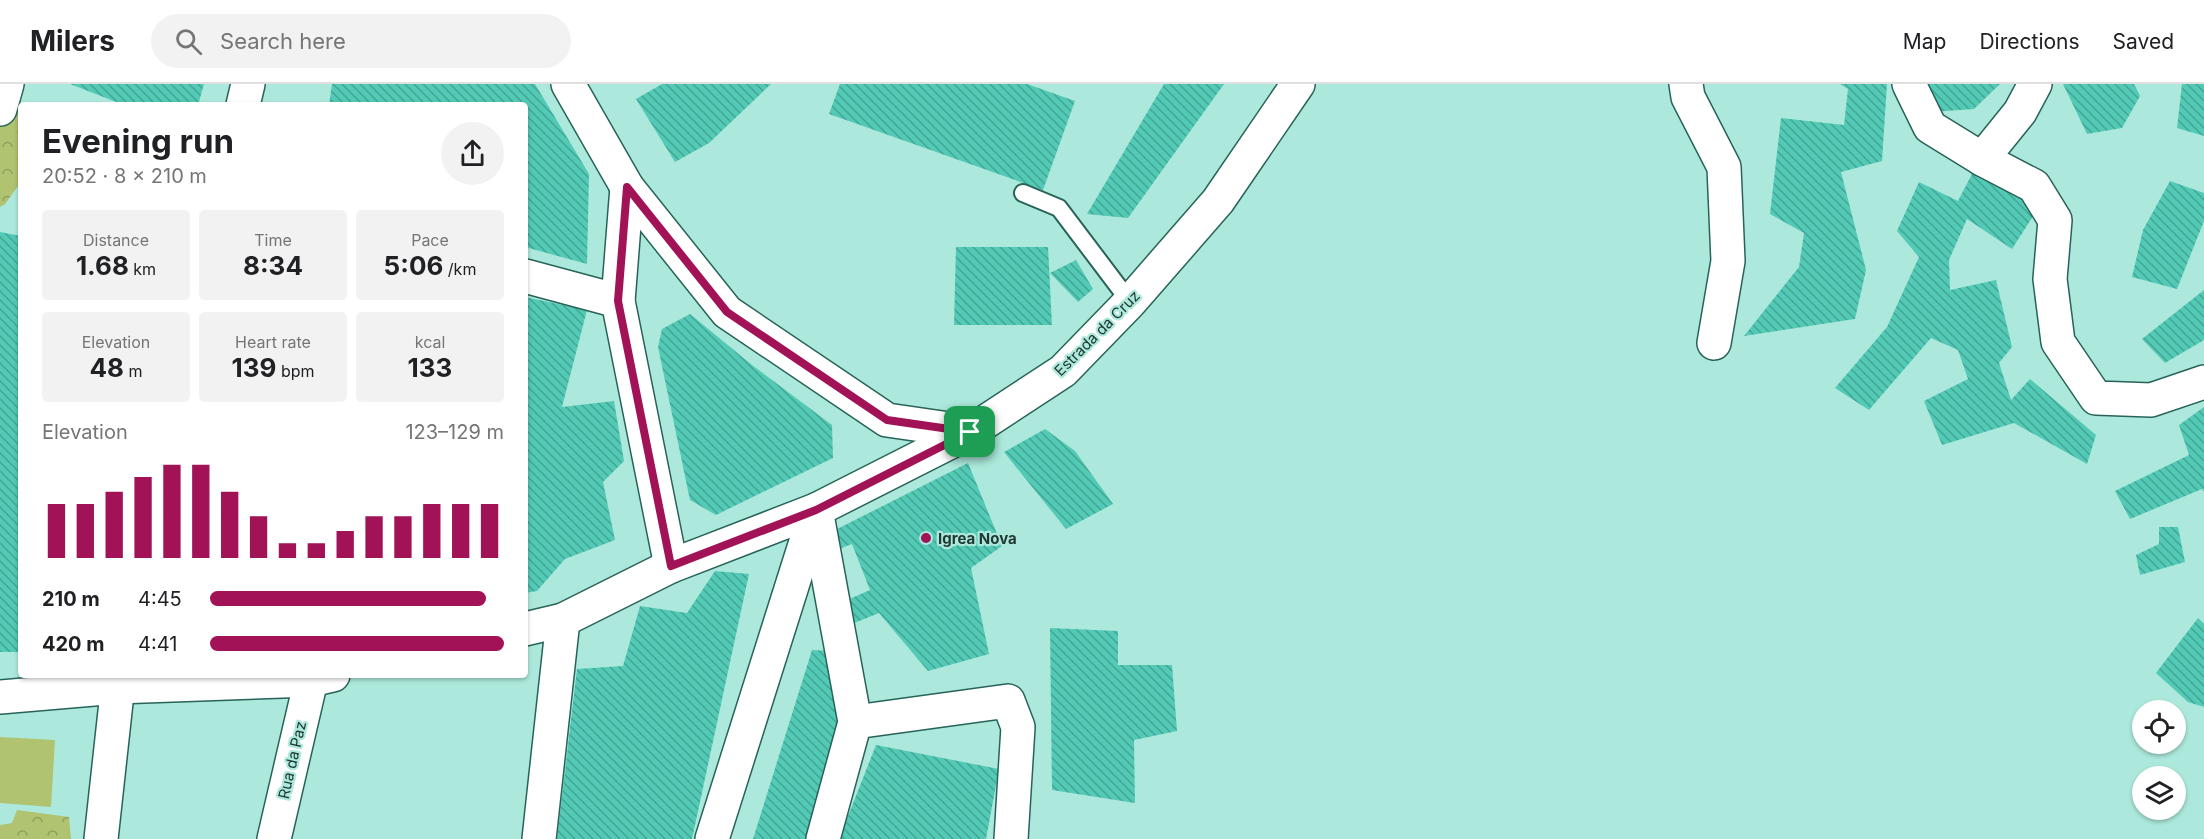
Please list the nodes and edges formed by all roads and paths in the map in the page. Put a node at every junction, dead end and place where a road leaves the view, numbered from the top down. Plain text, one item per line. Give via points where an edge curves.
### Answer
1 (7, 84) edge
2 (248, 84) edge
3 (568, 84) edge
4 (1298, 84) edge
5 (1686, 84) edge
6 (1909, 84) edge
7 (2035, 84) edge
8 (244, 102) edge
9 (0, 109) edge
10 (1982, 159) junction
11 (627, 187) junction
12 (1023, 193) dead end
13 (528, 277) edge
14 (618, 301) junction
15 (1130, 302) junction
16 (1714, 343) dead end
17 (2204, 382) edge
18 (970, 432) junction
19 (816, 510) junction
20 (671, 566) junction
21 (563, 620) junction
22 (528, 628) edge
23 (322, 678) edge
24 (118, 681) edge
25 (0, 697) edge
26 (855, 722) junction
27 (101, 839) edge
28 (274, 839) edge
29 (539, 839) edge
30 (712, 839) edge
31 (823, 839) edge
32 (1011, 839) edge

1 - 9 street
2 - 8 street
3 - 11 street
4 - 15 street, Estrada da Cruz via 1218,201
5 - 16 street via 1688,97 1724,167 1728,261
6 - 10 street via 1930,127
7 - 10 street via 2020,112
10 - 17 street via 2034,186 2055,220 2050,279 2058,342 2096,398 2151,400
11 - 14 street
11 - 18 street via 727,312 887,420
12 - 15 lane via 1059,208
13 - 14 street
14 - 20 street
15 - 18 street, Estrada da Cruz via 1063,370
18 - 19 street, Estrada da Cruz
19 - 20 street, Estrada da Cruz
19 - 26 street
19 - 30 street
20 - 21 street, Estrada da Cruz
21 - 22 street, Estrada da Cruz
21 - 29 street
23 - 24 street
23 - 28 street, Rua da Paz
24 - 25 street
24 - 27 street
26 - 31 street
26 - 32 street via 1008,700 1018,727

